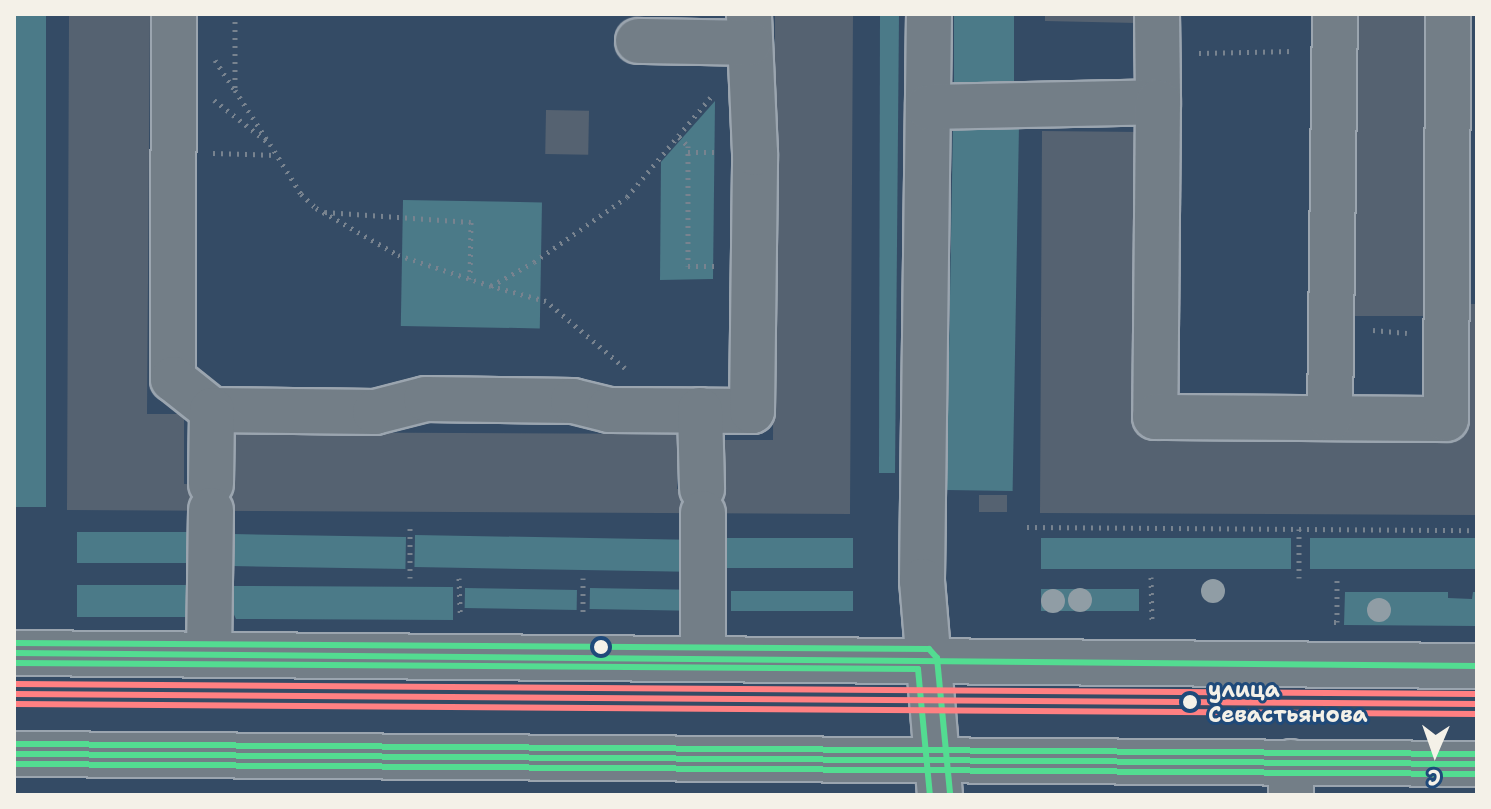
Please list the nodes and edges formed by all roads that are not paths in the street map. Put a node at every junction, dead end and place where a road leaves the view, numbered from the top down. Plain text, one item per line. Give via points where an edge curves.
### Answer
1 (174, 14) edge
2 (929, 14) edge
3 (1448, 14) edge
4 (1334, 32) edge
5 (1157, 34) edge
6 (749, 40) edge
7 (638, 41) dead end
8 (1158, 102) junction
9 (928, 107) junction
10 (1457, 301) edge
11 (212, 410) junction
12 (700, 410) junction
13 (1330, 418) junction
14 (14, 653) edge
15 (209, 654) junction
16 (703, 657) junction
17 (927, 659) junction
18 (1477, 666) edge
19 (14, 754) edge
20 (1477, 764) edge
21 (938, 777) edge
22 (1291, 778) edge

1 - 11 main road via 173,379
2 - 9 main road
3 - 10 main road
4 - 13 main road
5 - 8 main road
6 - 7 main road
6 - 12 main road via 755,153 752,411
8 - 9 main road
8 - 13 main road via 1155,417
9 - 17 main road via 922,581
10 - 13 main road via 1446,419
11 - 12 main road via 375,412 426,399
11 - 15 main road
12 - 16 main road
14 - 15 main road
15 - 16 main road
16 - 17 main road
17 - 18 main road
17 - 21 main road
19 - 21 main road
20 - 22 main road
21 - 22 main road

